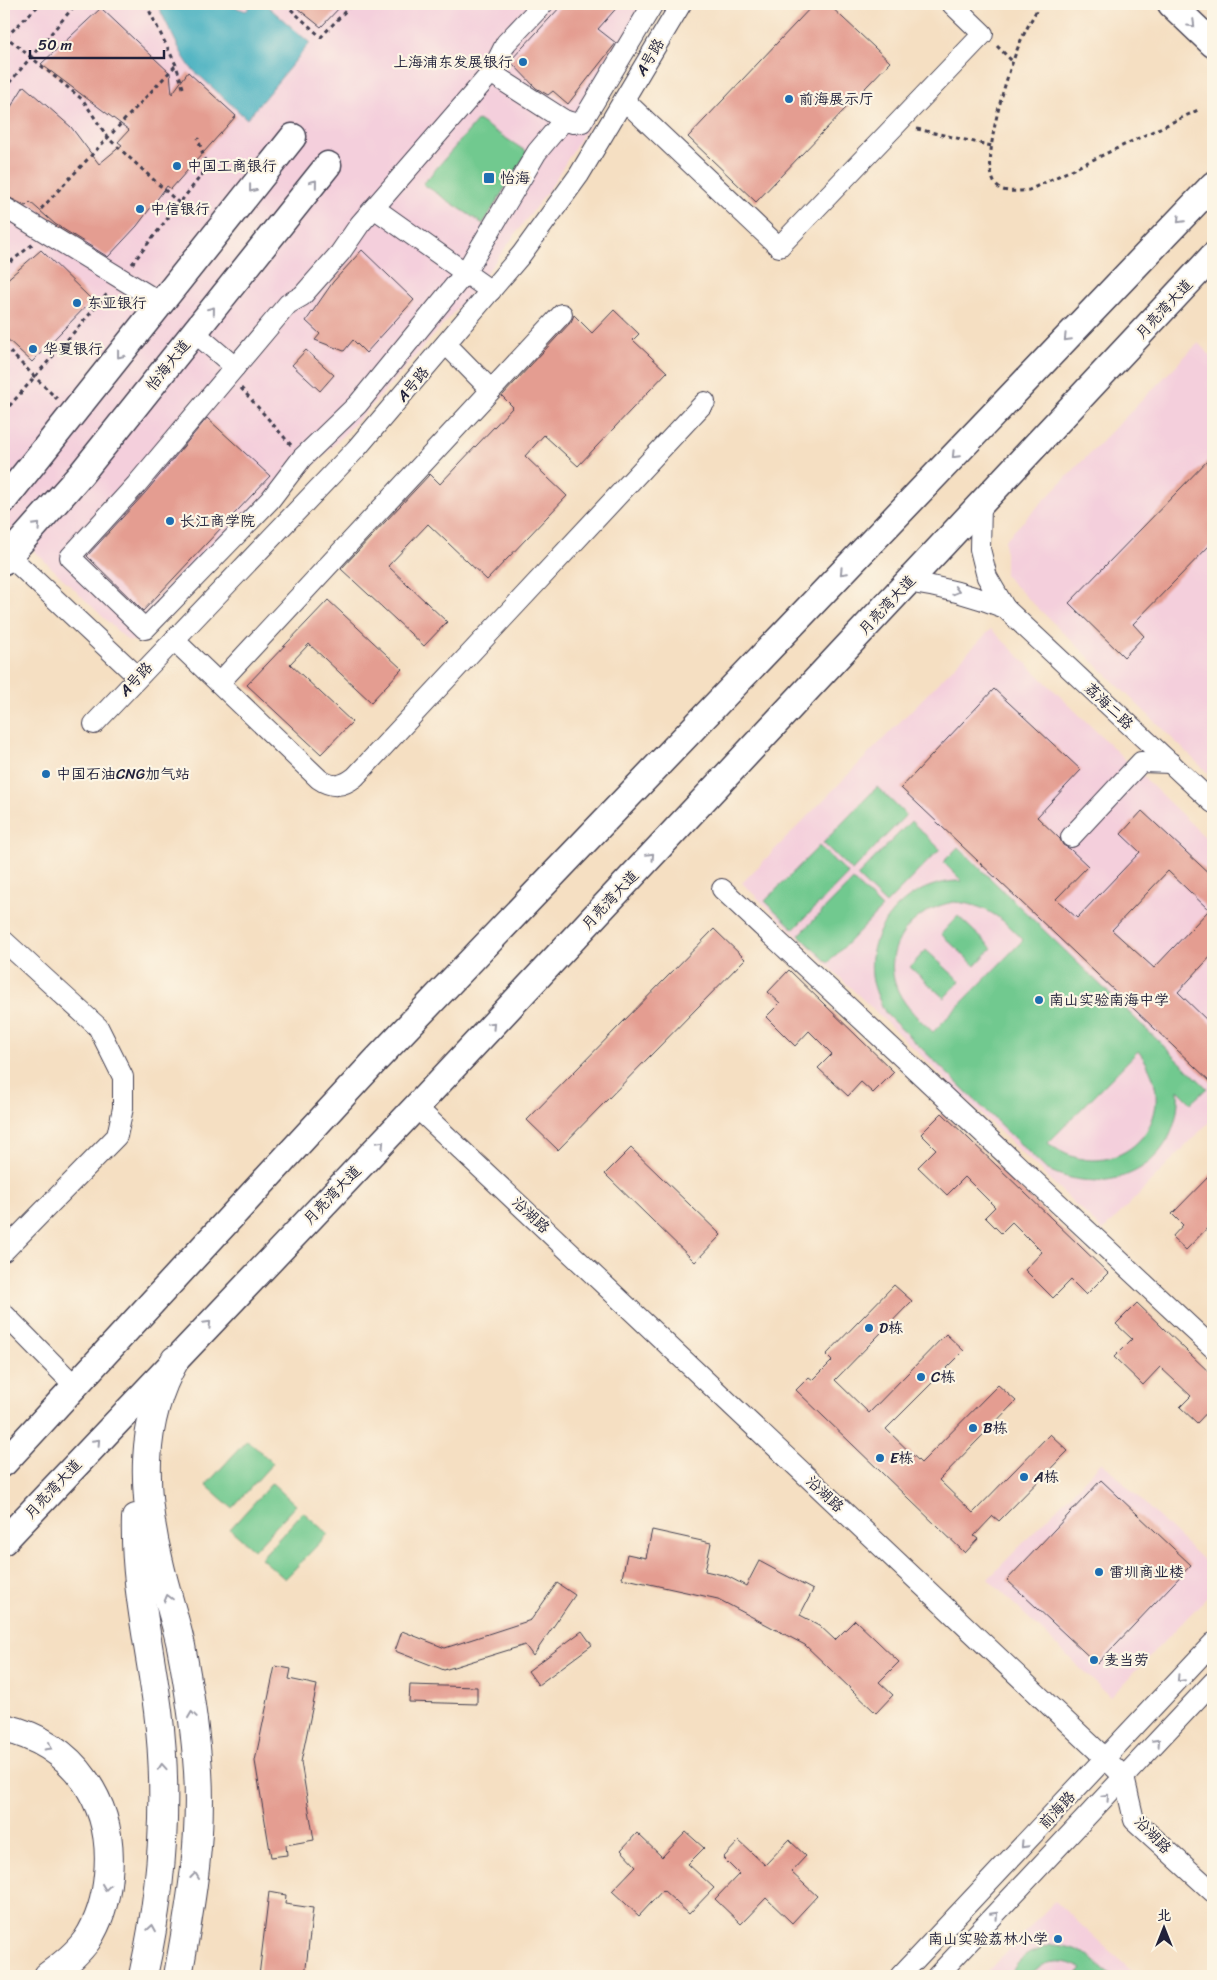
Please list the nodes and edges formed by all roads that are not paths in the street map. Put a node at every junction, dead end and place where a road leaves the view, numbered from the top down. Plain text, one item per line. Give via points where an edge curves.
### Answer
1 (543, 4) edge
2 (653, 4) edge
3 (681, 4) edge
4 (952, 4) edge
5 (1171, 4) edge
6 (1213, 44) edge
7 (491, 73) junction
8 (624, 100) junction
9 (564, 120) junction
10 (293, 137) dead end
11 (328, 165) dead end
12 (1213, 185) edge
13 (4, 207) edge
14 (374, 208) junction
15 (1213, 256) edge
16 (465, 273) junction
17 (491, 291) junction
18 (161, 303) junction
19 (562, 314) dead end
20 (194, 332) junction
21 (446, 344) junction
22 (232, 371) junction
23 (491, 390) junction
24 (705, 402) dead end
25 (4, 500) edge
26 (981, 504) junction
27 (5, 556) edge
28 (908, 582) junction
29 (1005, 608) junction
30 (174, 640) junction
31 (137, 676) junction
32 (219, 683) junction
33 (94, 724) dead end
34 (1170, 763) junction
35 (1213, 804) edge
36 (1072, 837) dead end
37 (722, 889) dead end
38 (4, 941) edge
39 (416, 1106) junction
40 (4, 1251) edge
41 (4, 1314) edge
42 (1213, 1348) edge
43 (174, 1360) junction
44 (76, 1387) junction
45 (147, 1447) junction
46 (4, 1463) edge
47 (4, 1541) edge
48 (1213, 1643) edge
49 (1213, 1682) edge
50 (4, 1728) edge
51 (1106, 1759) junction
52 (1124, 1777) junction
53 (1213, 1892) edge
54 (48, 1976) edge
55 (143, 1976) edge
56 (178, 1976) edge
57 (900, 1976) edge
58 (937, 1976) edge

1 - 7 street via 506,42
2 - 9 street via 586,119 578,123
3 - 8 street, A号路
4 - 8 street via 983,34 779,248
5 -> 6 main road
7 - 9 street
7 - 14 street
8 - 17 street, A号路 via 557,208
9 - 16 street via 537,152
10 -> 18 main road
20 -> 11 main road, 怡海大道
12 -> 44 main road via 376,1060
13 - 18 street
14 - 16 street
14 - 22 street via 327,268 302,296 288,304
15 - 26 main road, 月亮湾大道
16 - 17 street
16 - 22 street via 358,404 302,458 270,500 144,630 70,557
17 - 21 street, A号路
18 -> 25 main road
19 - 23 street
20 - 22 street
27 -> 20 main road, 怡海大道 via 81,474
21 - 23 street
21 - 30 street, A号路 via 356,448
23 - 32 street
24 - 32 street via 345,784 328,785 319,779
26 - 28 main road, 月亮湾大道
26 - 29 street, 荔海二路 via 980,549 987,577
27 - 31 street
28 -> 29 street, 荔海二路 via 942,586
39 -> 28 main road, 月亮湾大道
29 - 34 street, 荔海二路
30 - 31 street, A号路
30 - 32 street
31 - 33 street, A号路
34 - 35 street, 荔海二路
34 - 36 street via 1141,762
37 - 42 street
38 - 40 street via 98,1027 122,1077 123,1108 117,1136
43 -> 39 main road, 月亮湾大道
39 - 51 street, 沿湖路
41 - 44 street
43 - 45 highway via 155,1403
47 -> 43 main road, 月亮湾大道
44 - 46 main road
55 -> 45 highway via 158,1888 162,1778 158,1713 136,1539 139,1482
56 -> 45 highway via 199,1848 200,1809 193,1718 181,1645 154,1541 147,1487
48 -> 51 street, 前海路
52 -> 49 street, 前海路
50 -> 54 highway via 32,1737 76,1768 92,1790 103,1814 108,1839 106,1893 99,1916 86,1940 67,1962
51 - 52 street, 沿湖路
51 -> 57 street, 前海路
52 - 53 street, 沿湖路 via 1134,1820
58 -> 52 street, 前海路

